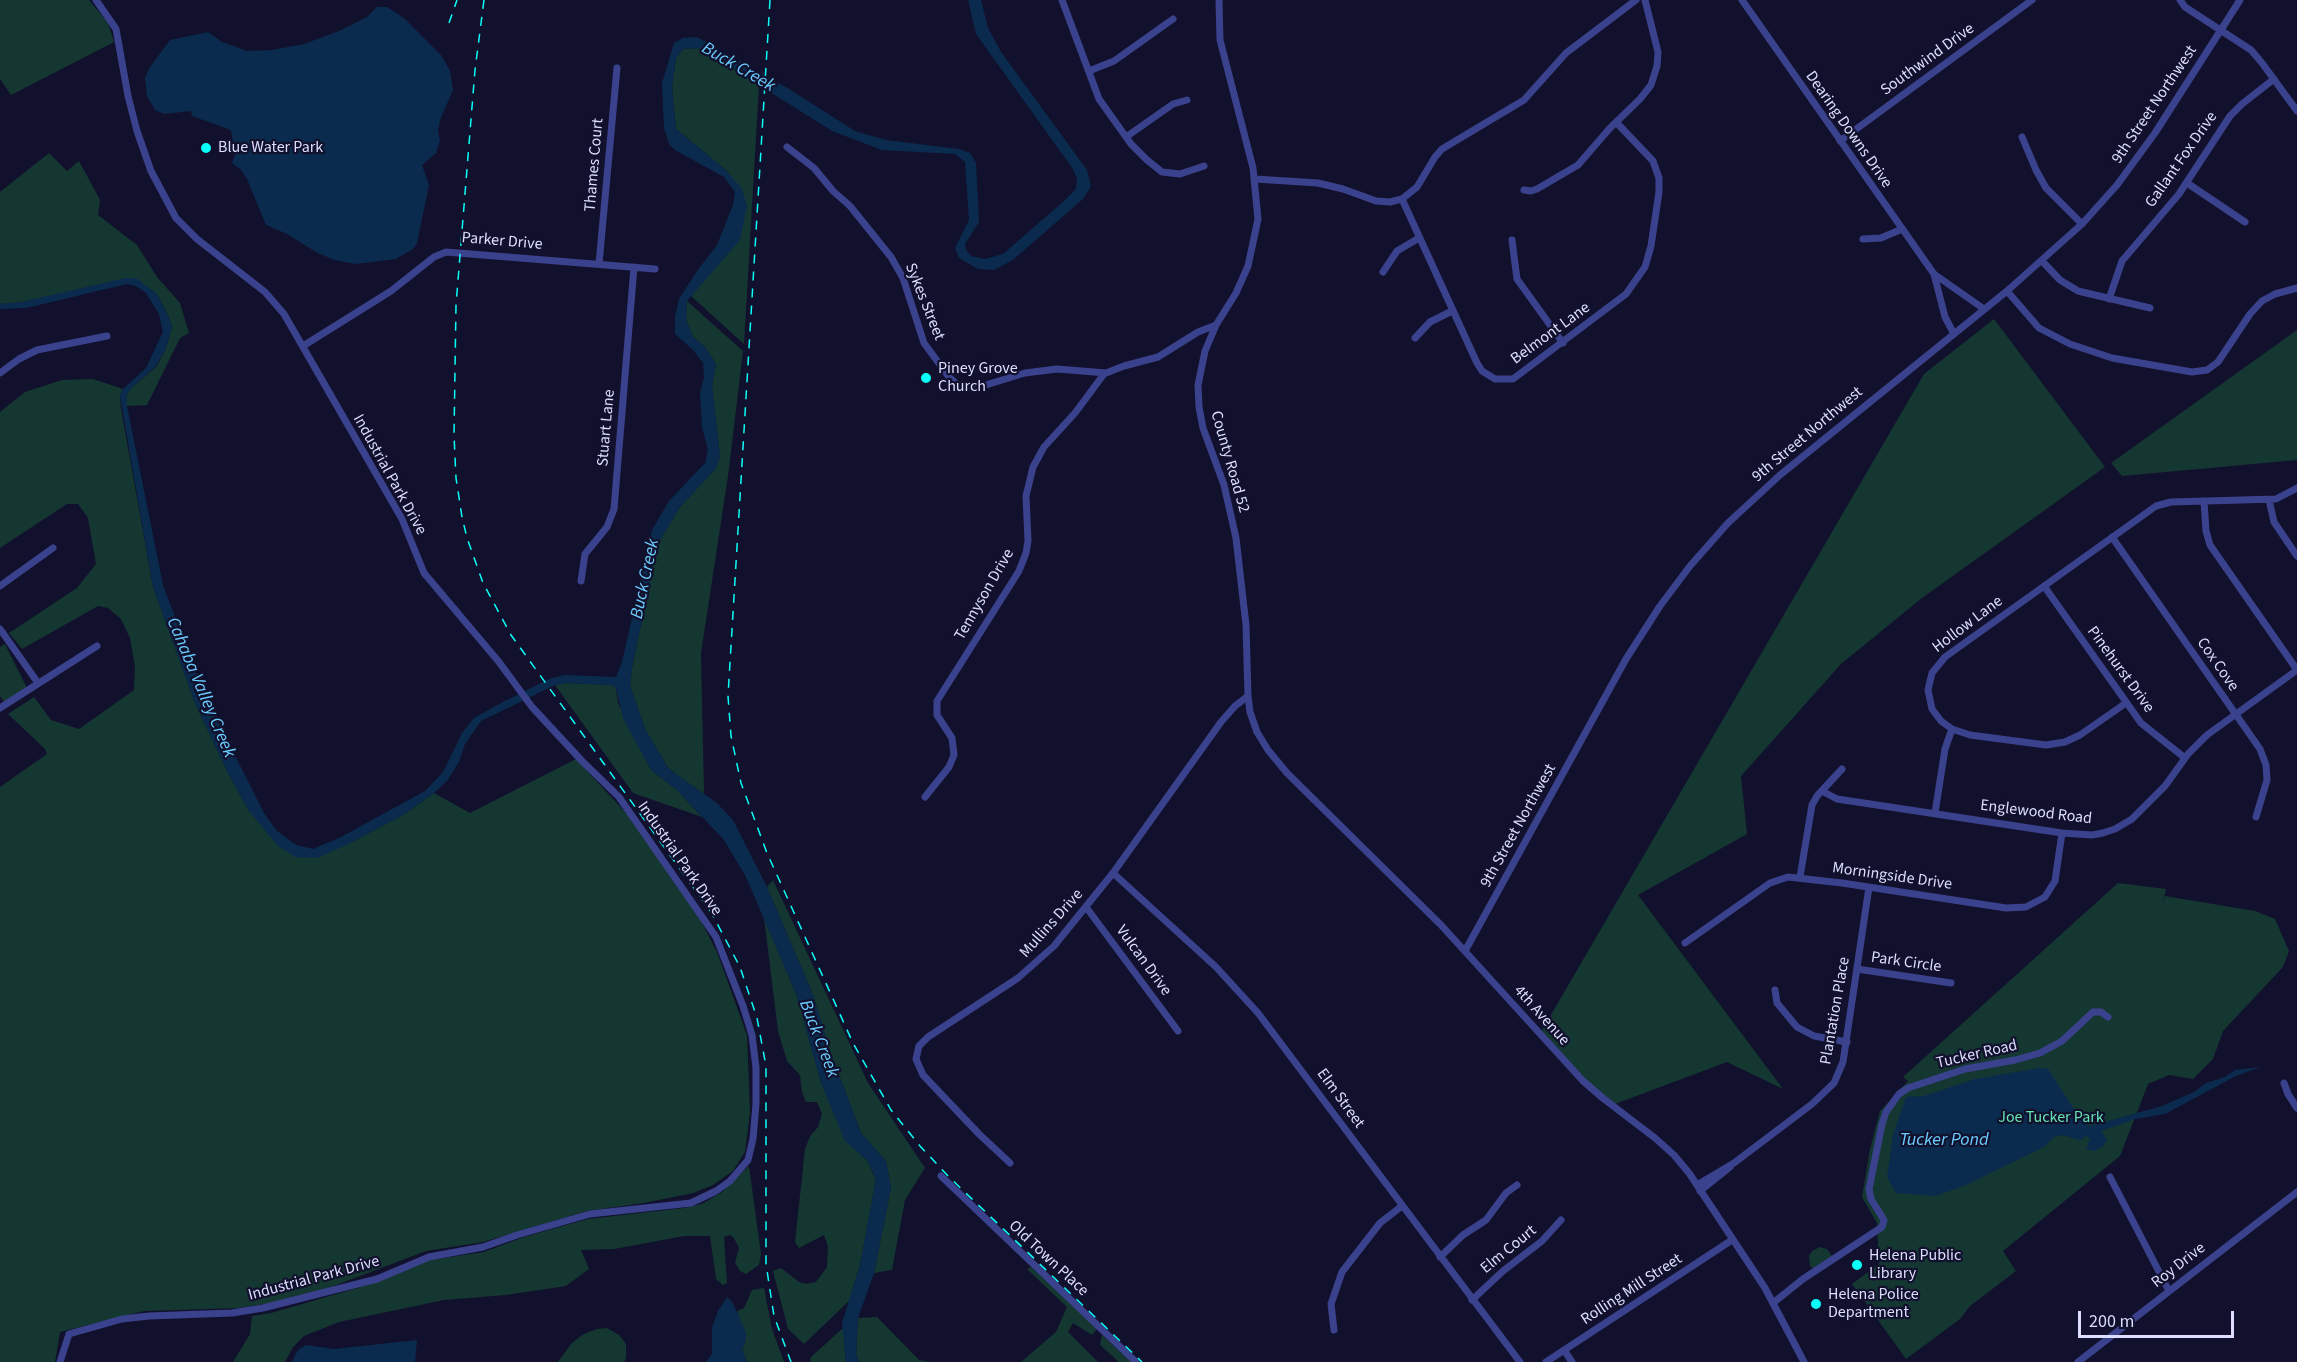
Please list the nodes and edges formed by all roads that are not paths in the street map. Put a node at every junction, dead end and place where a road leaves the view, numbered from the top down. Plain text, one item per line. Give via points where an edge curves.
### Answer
1 (96, 0) edge
2 (1062, 0) edge
3 (1219, 0) edge
4 (1636, 0) edge
5 (1645, 0) edge
6 (1742, 0) edge
7 (2032, 0) edge
8 (2180, 0) edge
9 (2240, 0) edge
10 (1173, 18) dead end
11 (2221, 30) junction
12 (617, 68) dead end
13 (1089, 71) junction
14 (2274, 79) junction
15 (1187, 100) dead end
16 (2297, 111) edge
17 (1616, 122) junction
18 (2022, 137) dead end
19 (1126, 138) junction
20 (1840, 141) junction
21 (787, 147) dead end
22 (1204, 166) dead end
23 (1256, 179) junction
24 (2187, 183) junction
25 (1524, 190) dead end
26 (1402, 199) junction
27 (2245, 222) dead end
28 (2082, 224) junction
29 (1902, 229) junction
30 (1419, 238) junction
31 (1863, 239) dead end
32 (1512, 240) dead end
33 (2042, 261) junction
34 (599, 264) junction
35 (634, 267) junction
36 (656, 269) dead end
37 (1383, 272) dead end
38 (1934, 274) junction
39 (2297, 288) edge
40 (2007, 291) junction
41 (2109, 299) junction
42 (2150, 308) dead end
43 (1984, 309) junction
44 (1452, 311) junction
45 (1216, 325) junction
46 (1954, 334) junction
47 (107, 336) dead end
48 (1415, 338) dead end
49 (1563, 343) junction
50 (303, 346) junction
51 (0, 373) edge
52 (1104, 374) junction
53 (2297, 488) edge
54 (2268, 500) junction
55 (2204, 501) junction
56 (2112, 537) junction
57 (53, 548) dead end
58 (2297, 556) edge
59 (581, 581) dead end
60 (0, 586) edge
61 (2044, 586) junction
62 (0, 629) edge
63 (97, 646) dead end
64 (2297, 670) edge
65 (38, 683) junction
66 (1248, 696) junction
67 (2126, 703) junction
68 (0, 708) edge
69 (2235, 714) junction
70 (1952, 729) junction
71 (2185, 758) junction
72 (1842, 769) dead end
73 (1822, 791) junction
74 (925, 797) dead end
75 (1935, 813) junction
76 (2256, 817) dead end
77 (2062, 832) junction
78 (1113, 873) junction
79 (1800, 877) junction
80 (1869, 887) junction
81 (1086, 907) junction
82 (1685, 943) dead end
83 (1465, 951) junction
84 (1857, 969) junction
85 (1951, 983) dead end
86 (1775, 990) dead end
87 (2108, 1017) dead end
88 (1178, 1031) dead end
89 (1846, 1042) junction
90 (2284, 1083) dead end
91 (2297, 1108) edge
92 (1010, 1163) dead end
93 (942, 1176) dead end
94 (2110, 1177) dead end
95 (1517, 1185) dead end
96 (1699, 1188) junction
97 (2297, 1192) edge
98 (1402, 1206) junction
99 (1561, 1220) dead end
100 (1732, 1240) junction
101 (1440, 1257) junction
102 (2169, 1291) junction
103 (1472, 1300) junction
104 (1773, 1303) junction
105 (1334, 1330) dead end
106 (1564, 1350) junction
107 (60, 1362) edge
108 (1136, 1362) edge
109 (1520, 1362) edge
110 (1546, 1362) edge
111 (1572, 1362) edge
112 (1804, 1362) edge
113 (2078, 1362) edge

1 - 50 street, Industrial Park Drive via 116,29 133,121 171,210 197,239 265,292
2 - 13 street
3 - 23 street, County Road 52 via 1222,51
4 - 26 street via 1566,53 1524,100 1442,148 1417,187
5 - 17 street via 1656,43 1657,66 1645,94
6 - 20 street, Dearing Downs Drive
7 - 20 street, Southwind Drive
8 - 11 street
9 - 11 street, 9th Street Northwest
10 - 13 street via 1114,61
11 - 14 street via 2251,50
11 - 28 street, 9th Street Northwest via 2133,164
12 - 34 street, Thames Court
13 - 19 street via 1099,99
14 - 16 street
14 - 24 street, Gallant Fox Drive via 2230,116
15 - 19 street via 1173,104
17 - 25 street via 1571,170 1537,189
17 - 49 street, Belmont Lane via 1653,161 1659,178 1649,255 1637,282 1626,294
18 - 28 street via 2046,188
19 - 22 street via 1162,172 1180,174
20 - 29 street, Dearing Downs Drive
21 - 52 street, Sykes Street via 814,168 891,257 903,278 922,338 956,384 976,388 1025,373 1065,368
23 - 26 street via 1318,183 1376,201
23 - 45 street, County Road 52 via 1258,219 1253,250 1236,292
24 - 27 street
24 - 41 street, Gallant Fox Drive via 2122,261
26 - 30 street, Belmont Lane
28 - 33 street, 9th Street Northwest
29 - 31 street via 1881,238
29 - 38 street, Dearing Downs Drive
30 - 37 street via 1397,251
30 - 44 street, Belmont Lane
32 - 49 street via 1517,279
33 - 40 street, 9th Street Northwest
33 - 41 street via 2072,288
34 - 35 street, Parker Drive
34 - 50 street, Parker Drive via 446,252
35 - 36 street, Parker Drive
35 - 59 street, Stuart Lane via 614,509 607,527 585,554
38 - 43 street, Dearing Downs Drive
38 - 46 street, Dearing Downs Drive
39 - 40 street via 2262,301 2218,362 2207,370 2192,372 2112,358 2070,344 2040,328
40 - 43 street, 9th Street Northwest
41 - 42 street
43 - 46 street, 9th Street Northwest
44 - 48 street via 1430,322
44 - 49 street, Belmont Lane via 1482,371 1495,379 1518,376
45 - 52 street via 1158,357
45 - 66 street, County Road 52 via 1201,368 1199,407 1236,538 1246,625
46 - 83 street, 9th Street Northwest via 1773,480 1690,566 1626,659
47 - 51 street via 37,350
50 - 107 street, Industrial Park Drive via 402,519 424,573 532,706 619,797 716,937 752,1035 756,1104 748,1160 730,1181 691,1203 591,1214 483,1247 429,1257 377,1279 263,1308 122,1319 69,1334
52 - 74 street, Tennyson Drive via 1076,413 1044,447 1033,467 1026,496 1028,541 1024,560 937,701 937,715 952,738 954,754
53 - 54 street via 2281,498
54 - 55 street, Hollow Lane
54 - 58 street via 2274,522
55 - 56 street, Hollow Lane via 2159,505
55 - 64 street via 2210,545
56 - 61 street, Hollow Lane
56 - 69 street, Cox Cove
57 - 60 street
61 - 67 street, Pinehurst Drive
61 - 70 street, Hollow Lane via 1934,668 1929,700 1941,720
62 - 65 street
63 - 65 street
64 - 69 street, Englewood Road
65 - 68 street
66 - 78 street, Mullins Drive via 1221,722
66 - 83 street, 4th Avenue via 1257,732 1273,758
67 - 70 street via 2080,735 2052,744 1970,735
67 - 71 street, Pinehurst Drive via 2148,730
69 - 71 street, Englewood Road via 2206,735
69 - 76 street, Cox Cove via 2260,749 2266,765 2266,788
70 - 75 street
71 - 77 street, Englewood Road via 2165,786 2124,824 2092,835
72 - 73 street
73 - 75 street, Englewood Road via 1837,799
73 - 79 street via 1810,809
75 - 77 street, Englewood Road
77 - 80 street, Morningside Drive via 2055,881 2045,897 2026,908
78 - 81 street, Mullins Drive
78 - 98 street, Elm Street via 1247,1000
79 - 80 street, Morningside Drive
79 - 82 street, Morningside Drive via 1770,883
80 - 84 street, Plantation Place
81 - 88 street, Vulcan Drive
81 - 92 street, Mullins Drive via 1030,969 928,1037 913,1052 924,1075
83 - 96 street, 4th Avenue via 1583,1081 1662,1143
84 - 85 street, Park Circle
84 - 89 street, Plantation Place
86 - 89 street via 1777,1003 1797,1027 1814,1036
87 - 104 street, Tucker Road via 2101,1012 2090,1014 2062,1041 2040,1053 1965,1068 1899,1094 1882,1124 1869,1189 1884,1220 1882,1227
89 - 96 street, Plantation Place via 1843,1062 1829,1089
90 - 91 street
93 - 108 street, Old Town Place
94 - 102 street
95 - 101 street via 1486,1220
96 - 100 street, 4th Avenue
97 - 102 street, Roy Drive
98 - 101 street, Elm Street
98 - 105 street via 1380,1222 1342,1272 1332,1295
99 - 103 street, Elm Court
100 - 104 street, 4th Avenue
100 - 106 street, Rolling Mill Street
101 - 103 street, Elm Street
102 - 113 street, Roy Drive
103 - 109 street, Elm Street
104 - 112 street, 4th Avenue
106 - 110 street, Rolling Mill Street
106 - 111 street

